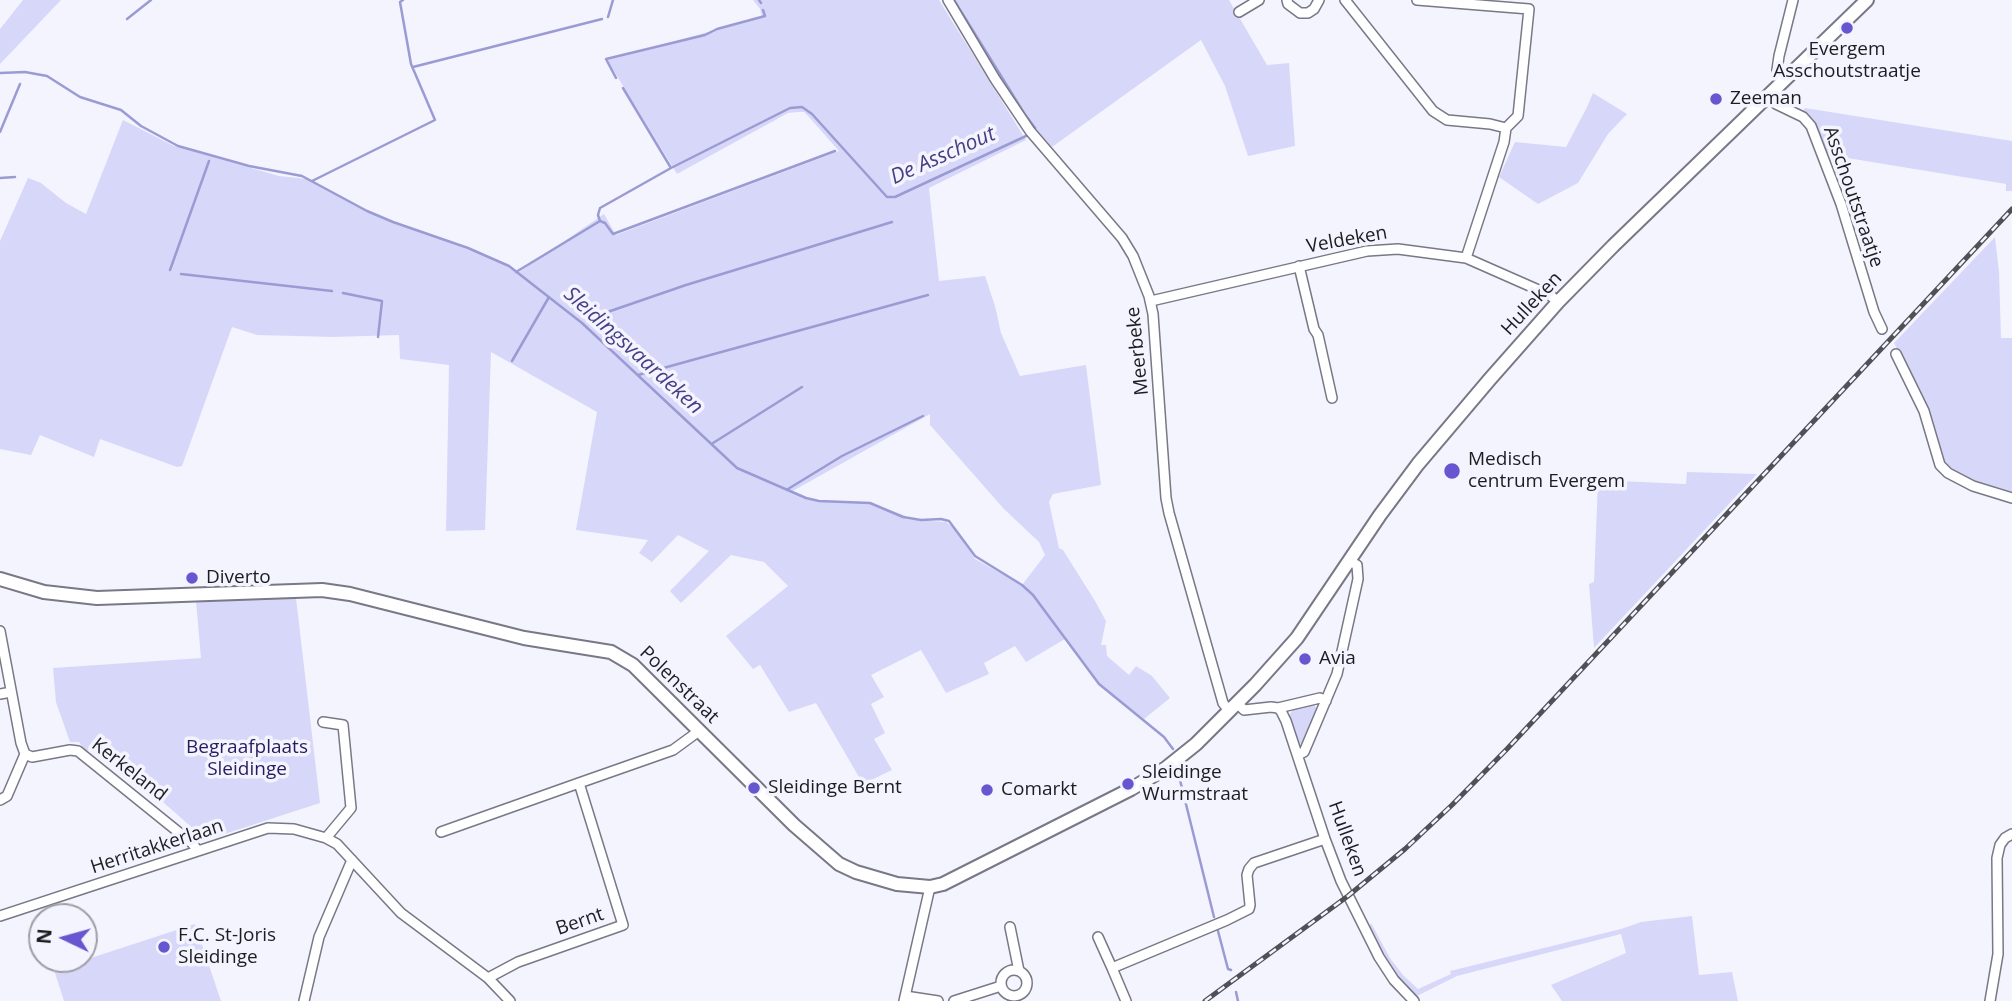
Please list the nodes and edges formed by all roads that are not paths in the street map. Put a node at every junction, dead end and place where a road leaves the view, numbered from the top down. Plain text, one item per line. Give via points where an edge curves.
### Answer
1 (948, 0) edge
2 (1259, 0) edge
3 (1287, 0) edge
4 (1319, 0) edge
5 (1327, 0) edge
6 (1345, 0) edge
7 (1417, 0) edge
8 (1793, 0) edge
9 (1867, 0) edge
10 (1239, 12) dead end
11 (1785, 78) junction
12 (1768, 95) junction
13 (1506, 128) junction
14 (1466, 258) junction
15 (1299, 266) junction
16 (1151, 301) junction
17 (1558, 302) junction
18 (1882, 330) dead end
19 (1896, 354) dead end
20 (1332, 398) dead end
21 (2012, 498) edge
22 (1349, 561) junction
23 (1, 581) edge
24 (0, 631) edge
25 (11, 692) junction
26 (0, 694) edge
27 (1326, 701) junction
28 (1233, 707) junction
29 (1278, 708) junction
30 (323, 722) dead end
31 (699, 731) junction
32 (25, 754) junction
33 (1298, 755) junction
34 (1174, 762) joint
35 (579, 783) junction
36 (0, 800) edge
37 (441, 832) dead end
38 (2012, 834) edge
39 (326, 838) junction
40 (1325, 839) junction
41 (198, 851) junction
42 (352, 860) junction
43 (930, 887) junction
44 (0, 916) edge
45 (1010, 927) dead end
46 (1098, 937) dead end
47 (1112, 968) junction
48 (1019, 971) junction
49 (488, 978) junction
50 (1001, 986) junction
51 (1026, 990) junction
52 (904, 998) edge
53 (304, 1001) edge
54 (510, 1001) edge
55 (938, 1001) edge
56 (954, 1001) edge
57 (1030, 1001) edge
58 (1126, 1001) edge
59 (1415, 1001) edge
60 (1990, 1001) edge

1 - 16 street, Meerbeke via 1030,131 1122,238
2 - 10 street
3 - 4 street via 1300,13 1314,9
4 - 5 street
6 - 13 street via 1433,111 1447,120
7 - 13 street via 1529,9 1518,116
8 - 11 street via 1777,70
9 - 11 main road, Hulleken
11 - 12 main road, Hulleken
12 - 17 main road, Hulleken
12 - 18 street, Asschoutstraatje via 1811,126
13 - 14 street
14 - 15 street, Veldeken via 1398,249
14 - 17 street, Veldeken
15 - 16 street, Veldeken
15 - 20 street, Veldeken
16 - 28 street, Meerbeke via 1166,498 1223,703
17 - 22 main road, Hulleken via 1418,464
19 - 21 street via 1924,411 1940,465 1973,486
22 - 27 street via 1357,565 1358,579 1337,674
22 - 28 main road, Hulleken via 1297,638
23 - 31 main road, Polenstraat via 97,598 322,590 349,594 524,638 611,652 633,665
24 - 25 street
25 - 26 street
25 - 32 street
27 - 29 street via 1320,698
27 - 33 street via 1304,752
28 - 29 street
28 - 34 main road, Hulleken
29 - 33 street, Hulleken
30 - 39 street via 343,725 351,808
31 - 35 street via 673,750
31 - 43 main road, Polenstraat via 839,864 897,884
32 - 36 street via 7,796
32 - 41 street, Kerkeland via 78,751
33 - 40 street, Hulleken
34 - 43 main road, Polenstraat via 1131,789
35 - 37 street
35 - 49 street, Bernt via 623,925 518,962
38 - 60 street via 2000,845 1997,858 1998,954
39 - 41 street, Herritakkerlaan via 268,828
39 - 42 street, Herritakkerlaan
40 - 47 street via 1254,863 1247,875 1250,905 1244,912
40 - 59 street, Hulleken via 1348,896 1390,974
41 - 44 street, Herritakkerlaan
42 - 49 street, Herritakkerlaan via 401,914
42 - 53 street via 319,937
43 - 52 street
45 - 48 street
46 - 47 street
47 - 58 street
48 - 50 street via 1005,973
48 - 51 street via 1026,976
49 - 54 street, Herritakkerlaan
50 - 51 street via 1013,996
50 - 56 street
51 - 57 street
52 - 55 street

